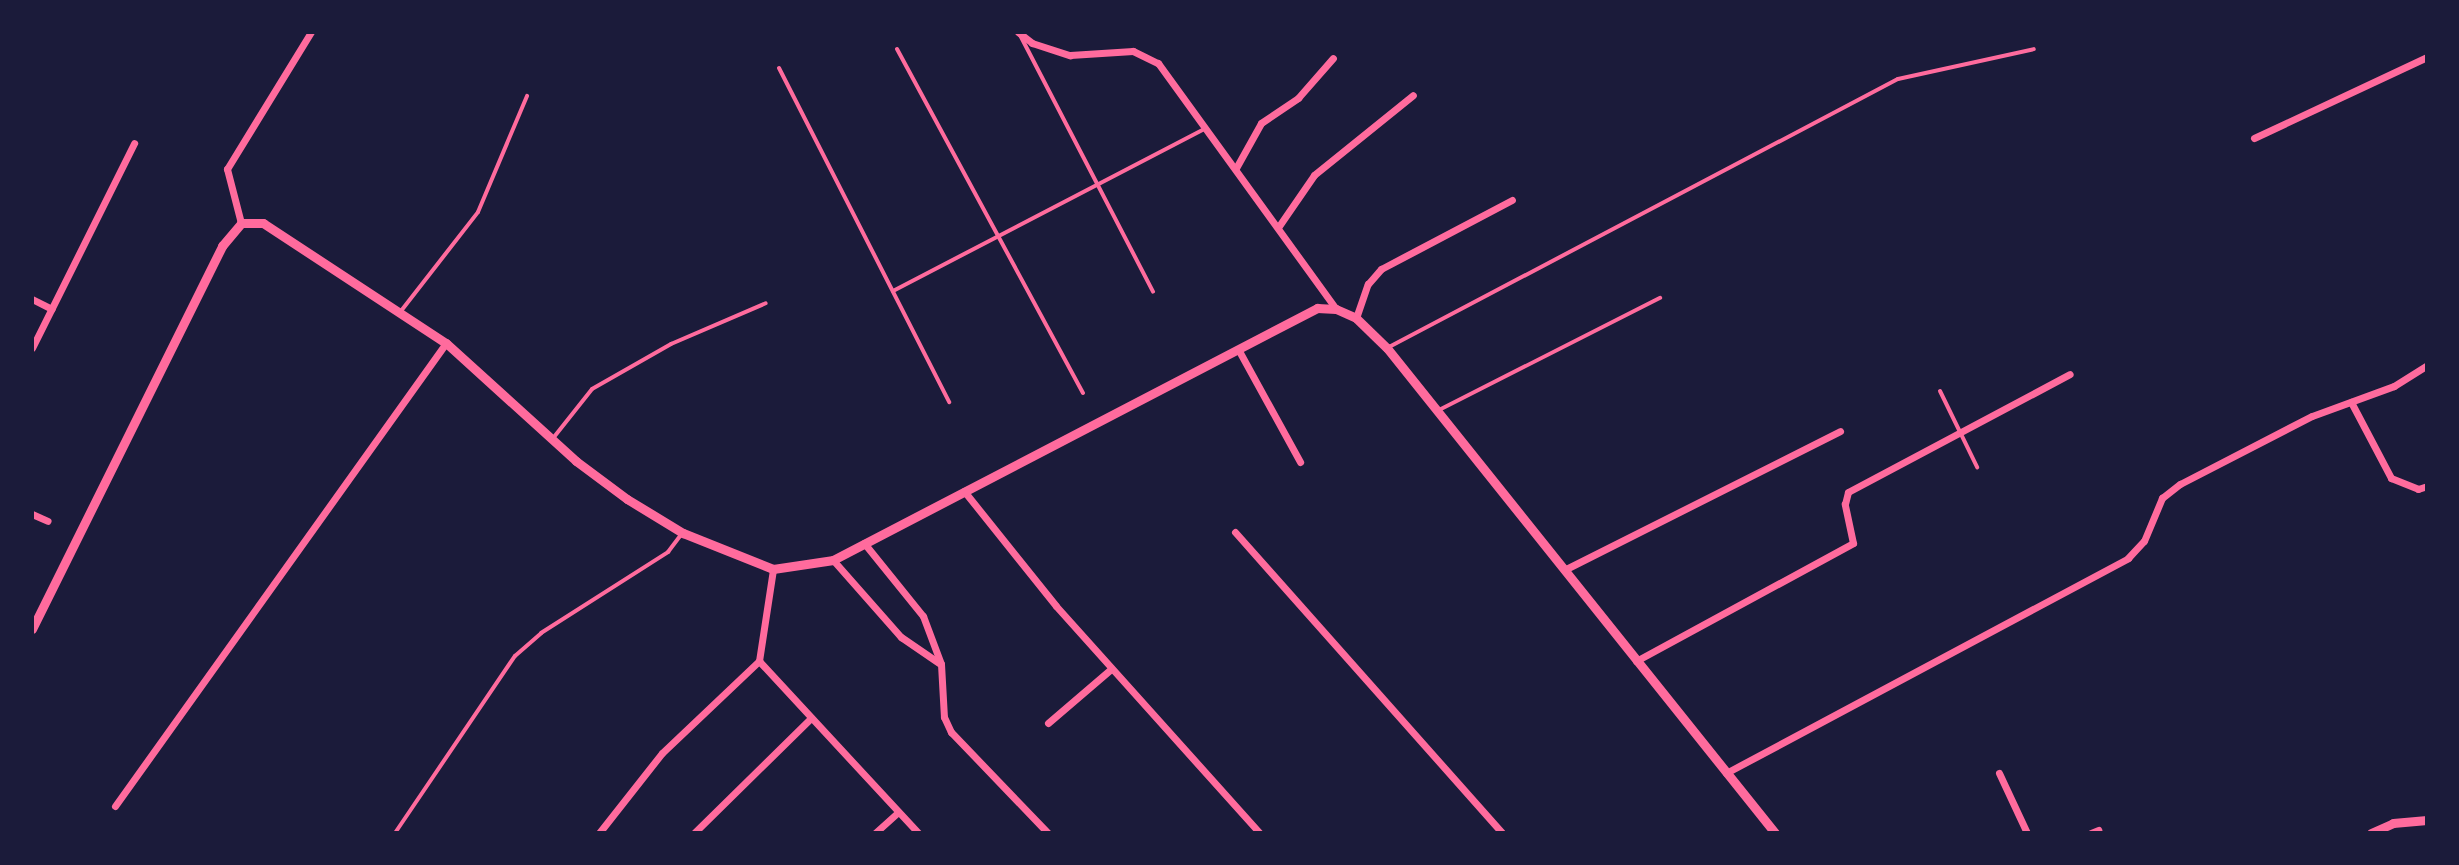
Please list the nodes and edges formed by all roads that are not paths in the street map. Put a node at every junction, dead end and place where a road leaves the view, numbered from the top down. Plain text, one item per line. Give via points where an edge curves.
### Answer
1 (311, 32) edge
2 (1018, 33) edge
3 (897, 49) dead end
4 (2034, 49) dead end
5 (2427, 57) edge
6 (1333, 58) dead end
7 (779, 68) dead end
8 (1413, 95) dead end
9 (527, 96) dead end
10 (1206, 128) junction
11 (2254, 138) dead end
12 (134, 143) dead end
13 (1236, 168) junction
14 (1098, 184) junction
15 (1512, 200) dead end
16 (241, 223) junction
17 (1279, 226) junction
18 (997, 237) junction
19 (892, 292) junction
20 (1153, 292) dead end
21 (1660, 298) dead end
22 (32, 299) edge
23 (766, 303) dead end
24 (52, 309) junction
25 (1336, 309) junction
26 (401, 311) junction
27 (1356, 318) junction
28 (446, 343) junction
29 (32, 348) edge
30 (1387, 348) junction
31 (1238, 349) junction
32 (2427, 365) edge
33 (2070, 374) dead end
34 (1940, 391) dead end
35 (1083, 393) dead end
36 (949, 402) dead end
37 (2351, 402) junction
38 (1437, 411) junction
39 (1840, 431) dead end
40 (1960, 433) junction
41 (552, 439) junction
42 (1300, 462) dead end
43 (1977, 467) dead end
44 (2427, 486) edge
45 (964, 491) junction
46 (32, 514) edge
47 (48, 521) dead end
48 (1235, 532) dead end
49 (683, 533) junction
50 (864, 543) junction
51 (833, 560) junction
52 (773, 569) junction
53 (1564, 570) junction
54 (32, 629) edge
55 (759, 661) junction
56 (1636, 661) junction
57 (941, 664) junction
58 (1111, 669) junction
59 (811, 718) junction
60 (1048, 723) dead end
61 (1726, 773) junction
62 (1999, 773) dead end
63 (115, 806) dead end
64 (898, 812) junction
65 (2427, 820) edge
66 (395, 833) edge
67 (599, 833) edge
68 (694, 833) edge
69 (875, 833) edge
70 (918, 833) edge
71 (1048, 833) edge
72 (1260, 833) edge
73 (1502, 833) edge
74 (1775, 833) edge
75 (2027, 833) edge
76 (2371, 833) edge

1 - 16 street via 227,169
2 - 10 street via 1070,55 1133,51 1149,57
2 - 14 lane
3 - 18 lane
4 - 30 lane via 1898,79
5 - 11 street
6 - 13 street via 1298,98 1261,123
7 - 19 lane
8 - 17 street via 1314,175
9 - 26 lane via 478,212
10 - 13 street
10 - 14 lane
12 - 24 street
13 - 17 street
14 - 18 lane
14 - 20 lane
15 - 27 street via 1381,269 1368,284
16 - 26 street via 263,223
16 - 54 street via 222,246
17 - 25 street
18 - 19 lane
18 - 35 lane
19 - 36 lane
21 - 38 lane
22 - 24 street
23 - 41 lane via 671,344 592,389
24 - 29 street
25 - 27 street
25 - 31 street via 1317,308
26 - 28 street
27 - 30 street
28 - 41 street
28 - 63 street
30 - 38 street
31 - 42 street
31 - 45 street
32 - 37 street via 2394,386
33 - 40 street
34 - 40 lane
37 - 44 street via 2391,478 2418,489
37 - 61 street via 2180,484 2162,498 2144,541 2128,558
38 - 53 street
39 - 53 street
40 - 43 lane
40 - 56 street via 1848,492 1845,504 1853,543
41 - 49 street via 627,499
45 - 50 street
45 - 58 street
46 - 47 street
48 - 73 street
49 - 52 street
49 - 66 lane via 668,552 541,633 515,656
50 - 51 street
50 - 57 street via 923,616
51 - 52 street
51 - 57 street via 901,637
52 - 55 street
53 - 56 street
55 - 59 street
55 - 67 street via 662,753
56 - 61 street
57 - 71 street via 944,717 951,732
58 - 60 street
58 - 72 street
59 - 64 street
59 - 68 street
61 - 74 street
62 - 75 street
64 - 69 street
64 - 70 street
65 - 76 street via 2393,823

